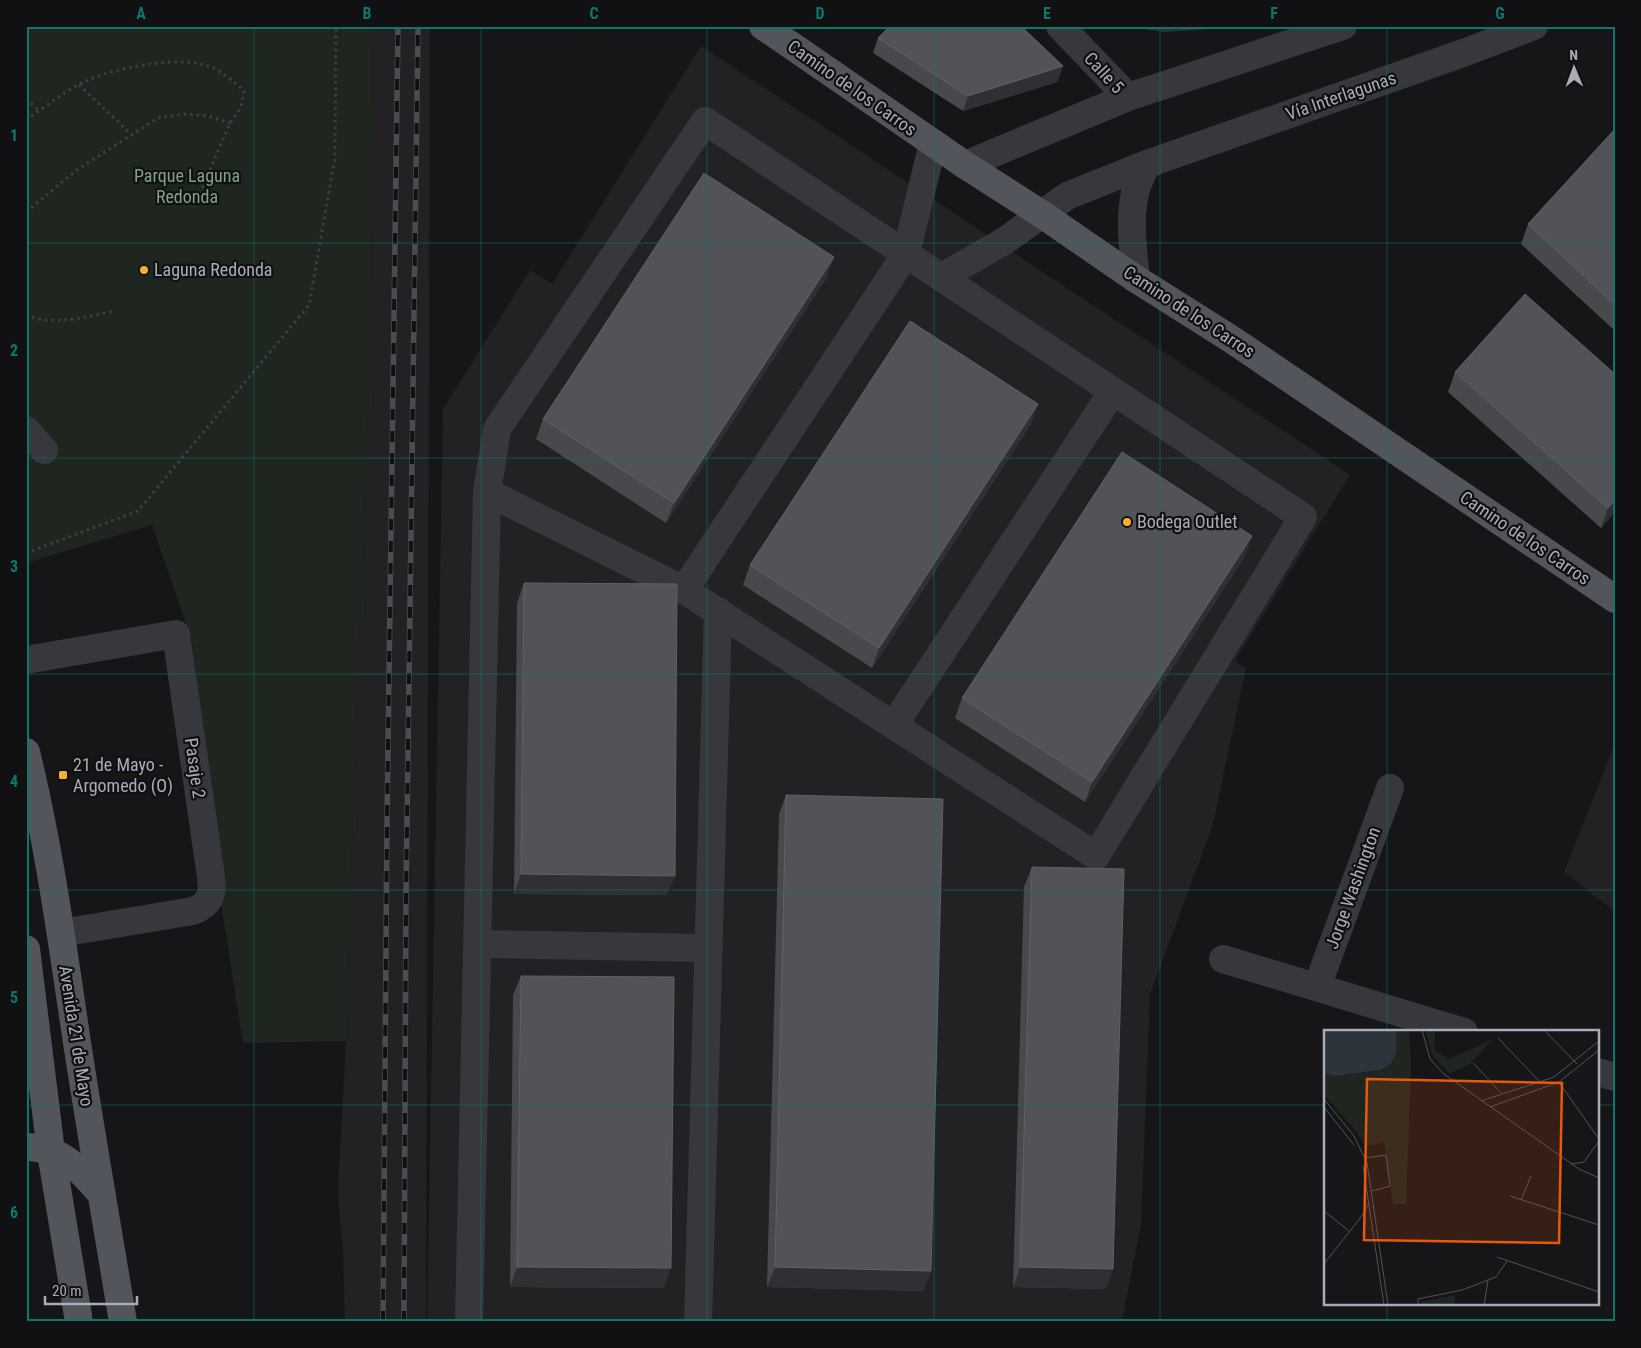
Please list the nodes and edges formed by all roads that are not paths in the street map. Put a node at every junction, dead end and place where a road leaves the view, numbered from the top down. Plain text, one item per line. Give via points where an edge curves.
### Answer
1 (763, 26) edge
2 (1060, 26) edge
3 (1343, 26) edge
4 (1534, 26) edge
5 (1488, 34) edge
6 (1128, 97) junction
7 (933, 143) junction
8 (1147, 164) junction
9 (965, 165) junction
10 (1043, 215) junction
11 (906, 254) junction
12 (942, 277) junction
13 (1136, 279) junction
14 (1112, 391) junction
15 (487, 492) junction
16 (684, 590) junction
17 (1615, 599) edge
18 (718, 612) junction
19 (26, 660) edge
20 (894, 725) junction
21 (26, 752) edge
22 (1390, 788) dead end
23 (60, 933) junction
24 (477, 944) junction
25 (709, 948) junction
26 (26, 949) edge
27 (1223, 958) dead end
28 (1317, 987) junction
29 (1457, 1030) edge
30 (32, 1048) edge
31 (1598, 1072) edge
32 (1615, 1077) edge
33 (38, 1149) edge
34 (102, 1195) junction
35 (79, 1322) edge
36 (124, 1322) edge
37 (469, 1322) edge
38 (698, 1322) edge

1 - 7 main road, Camino de los Carros
2 - 6 street, Calle 5
3 - 6 street
4 - 5 street, Vía Interlagunas
5 - 8 street, Vía Interlagunas
6 - 9 street
7 - 9 main road, Camino de los Carros
7 - 11 street
8 - 10 street, Vía Interlagunas via 1068,196
8 - 13 street via 1135,191 1132,209 1131,237
9 - 10 main road, Camino de los Carros
10 - 12 street, Vía Interlagunas
10 - 13 main road, Camino de los Carros
11 - 12 street
11 - 15 street via 706,120 497,429
11 - 16 street
12 - 14 street
13 - 17 main road, Camino de los Carros via 1239,344
14 - 20 street
14 - 20 street via 1303,517 1096,856
15 - 16 street
15 - 24 street
16 - 18 street
18 - 20 street
18 - 25 street
19 - 23 street, Pasaje 2 via 176,634 211,877 211,894 202,908
21 - 23 main road, Avenida 21 de Mayo via 38,801
22 - 28 street, Jorge Washington
23 - 34 main road, Avenida 21 de Mayo
24 - 25 street
24 - 37 street
25 - 38 street
26 - 30 main road, Avenida 21 de Mayo
27 - 28 street
28 - 29 street
30 - 33 main road, Avenida 21 de Mayo
31 - 32 street
33 - 34 main road via 76,1166
33 - 35 main road, Avenida 21 de Mayo
34 - 36 main road, Avenida 21 de Mayo

